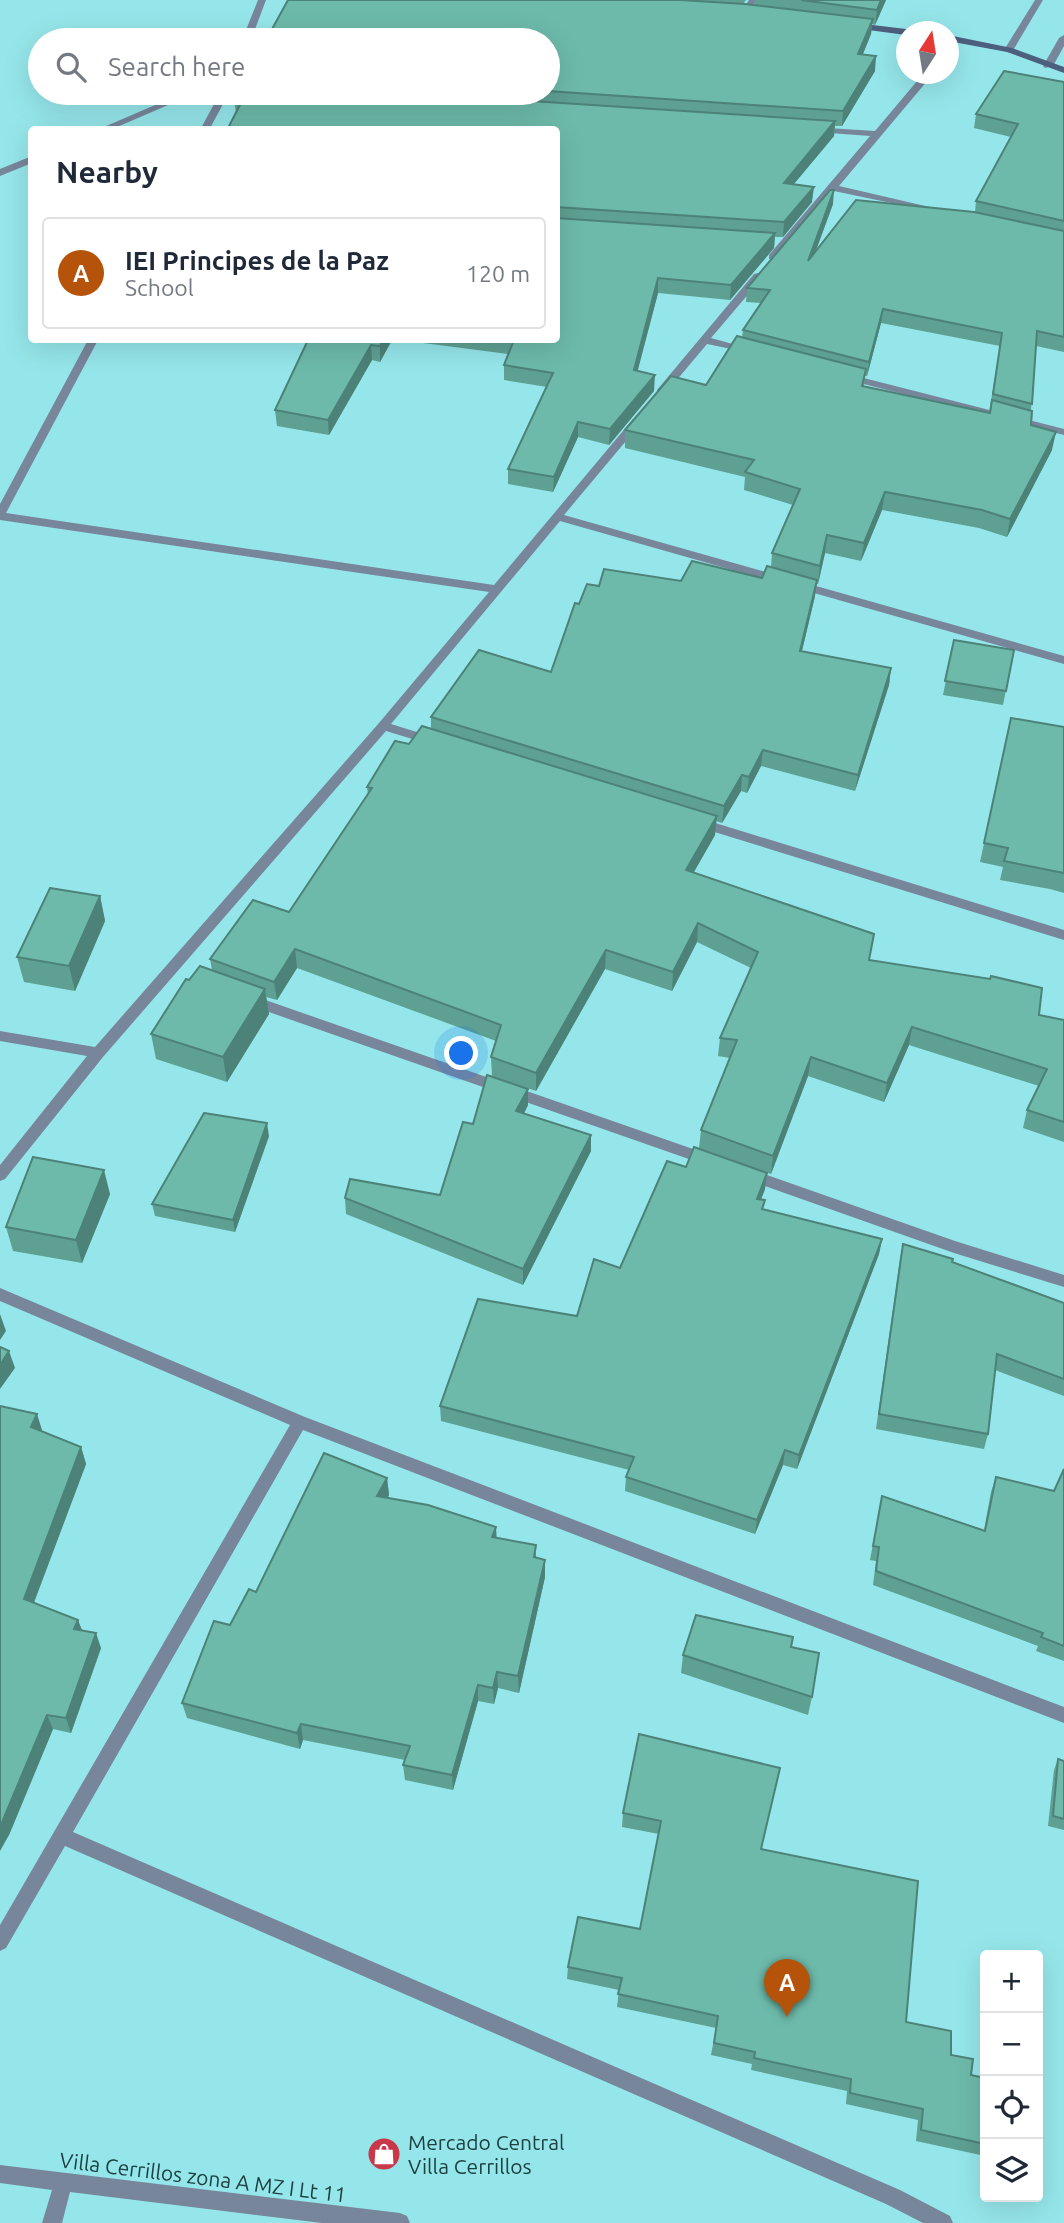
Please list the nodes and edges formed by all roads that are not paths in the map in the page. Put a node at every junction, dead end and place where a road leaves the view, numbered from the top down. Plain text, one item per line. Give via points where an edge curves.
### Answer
1 (262, 0) edge
2 (753, 0) edge
3 (1039, 0) edge
4 (731, 12) edge
5 (744, 13) junction
6 (758, 14) edge
7 (845, 24) edge
8 (251, 28) edge
9 (896, 31) edge
10 (1064, 38) edge
11 (959, 39) edge
12 (1009, 50) junction
13 (1048, 66) junction
14 (1064, 70) edge
15 (920, 84) edge
16 (162, 105) edge
17 (218, 105) edge
18 (111, 126) edge
19 (206, 126) edge
20 (807, 129) edge
21 (877, 134) junction
22 (28, 161) edge
23 (0, 173) edge
24 (831, 187) junction
25 (947, 214) edge
26 (772, 242) edge
27 (785, 243) junction
28 (705, 340) junction
29 (91, 343) edge
30 (758, 354) edge
31 (838, 374) edge
32 (652, 402) edge
33 (644, 413) edge
34 (1064, 432) edge
35 (0, 515) edge
36 (557, 517) junction
37 (497, 589) junction
38 (1064, 660) edge
39 (383, 726) junction
40 (450, 747) edge
41 (690, 820) edge
42 (1064, 935) edge
43 (236, 995) edge
44 (0, 1036) edge
45 (99, 1053) junction
46 (0, 1175) edge
47 (1064, 1281) edge
48 (0, 1294) edge
49 (300, 1422) junction
50 (1064, 1715) edge
51 (60, 1835) junction
52 (0, 1942) edge
53 (0, 2174) edge
54 (62, 2184) junction
55 (52, 2223) edge
56 (400, 2223) edge
57 (943, 2223) edge

1 - 8 street
2 - 5 street
3 - 12 street
4 - 5 street
5 - 6 street
7 - 9 street
10 - 13 street
11 - 12 street
12 - 13 street
13 - 14 street
15 - 21 street
16 - 18 street
17 - 19 street
20 - 21 street
21 - 24 street
22 - 23 street
24 - 25 street
24 - 27 street
26 - 27 street
27 - 28 street
28 - 30 street
28 - 32 street
29 - 35 street
31 - 34 street
33 - 36 street
35 - 37 street
36 - 37 street
36 - 38 street
37 - 39 street
39 - 40 street
39 - 45 street via 177,974
41 - 42 street
43 - 47 street via 954,1247
44 - 45 street
45 - 46 street
48 - 49 street
49 - 50 street
49 - 51 street
51 - 52 street
51 - 57 street via 893,2197
53 - 54 street, Villa Cerrillos zona A MZ I Lt 11
54 - 55 street
54 - 56 street, Villa Cerrillos zona A MZ I Lt 11

